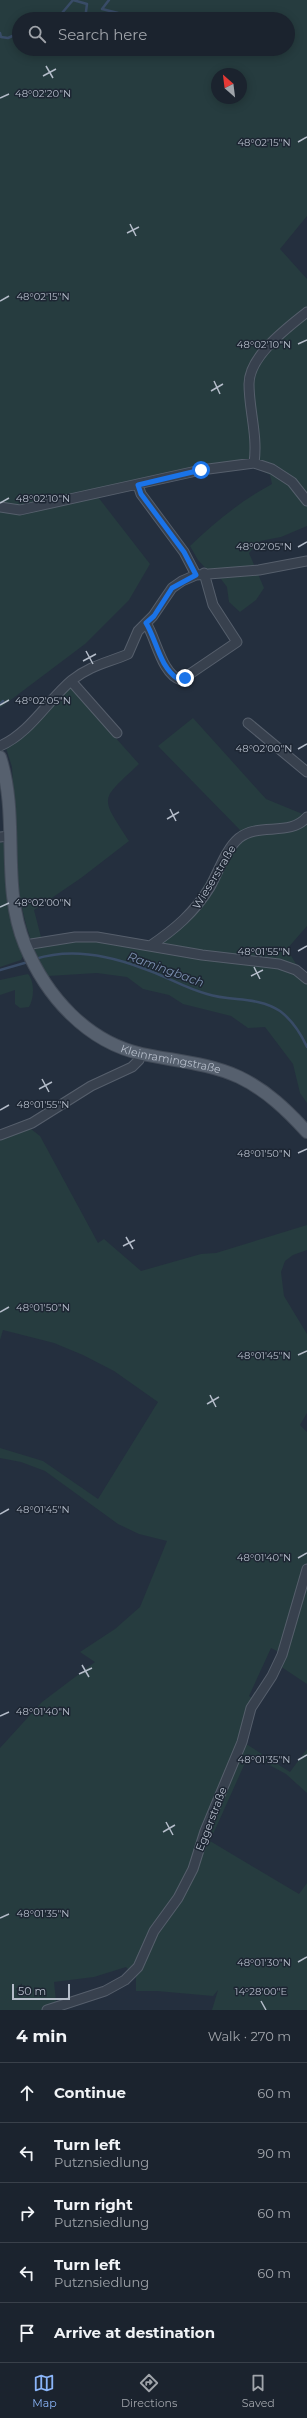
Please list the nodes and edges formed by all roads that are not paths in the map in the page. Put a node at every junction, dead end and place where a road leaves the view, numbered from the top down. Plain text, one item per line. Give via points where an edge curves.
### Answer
1 (307, 312) edge
2 (254, 463) junction
3 (138, 485) junction
4 (307, 501) edge
5 (0, 507) edge
6 (307, 561) edge
7 (200, 574) junction
8 (146, 623) junction
9 (71, 681) junction
10 (248, 723) dead end
11 (117, 733) dead end
12 (0, 746) edge
13 (0, 758) edge
14 (307, 772) edge
15 (307, 817) edge
16 (5, 836) edge
17 (150, 946) junction
18 (26, 948) junction
19 (307, 979) edge
20 (141, 1054) junction
21 (307, 1132) edge
22 (0, 1135) edge
23 (307, 1569) edge
24 (47, 2010) edge

1 - 2 street via 266,348 252,367 249,382 256,450
2 - 3 street via 201,470
2 - 4 street via 272,469 292,482
3 - 5 street via 20,510
3 - 7 street via 141,494
6 - 7 street via 259,570
7 - 8 street via 172,588 154,616
7 - 8 street via 212,605 237,642 181,680 175,677 166,665
8 - 9 street via 138,631 128,654 87,668
9 - 11 street
9 - 12 street via 28,725
10 - 14 street
13 - 16 main road, Kleinramingstraße via 9,800
15 - 17 street, Wieserstraße via 293,827 251,832 240,837 232,845 210,886 191,914
16 - 18 main road, Kleinramingstraße via 12,901
17 - 18 street via 97,937 75,937
17 - 19 street via 202,956 279,964 296,970
18 - 20 main road, Kleinramingstraße via 59,1002 82,1024 104,1040
20 - 21 main road, Kleinramingstraße via 208,1066 239,1077 279,1103
20 - 22 street via 132,1066 91,1086 32,1123
23 - 24 street, Eggerstraße via 280,1660 251,1708 242,1742 193,1869 178,1898 154,1932 138,1968 125,1980 105,1991 84,2000 61,2004

